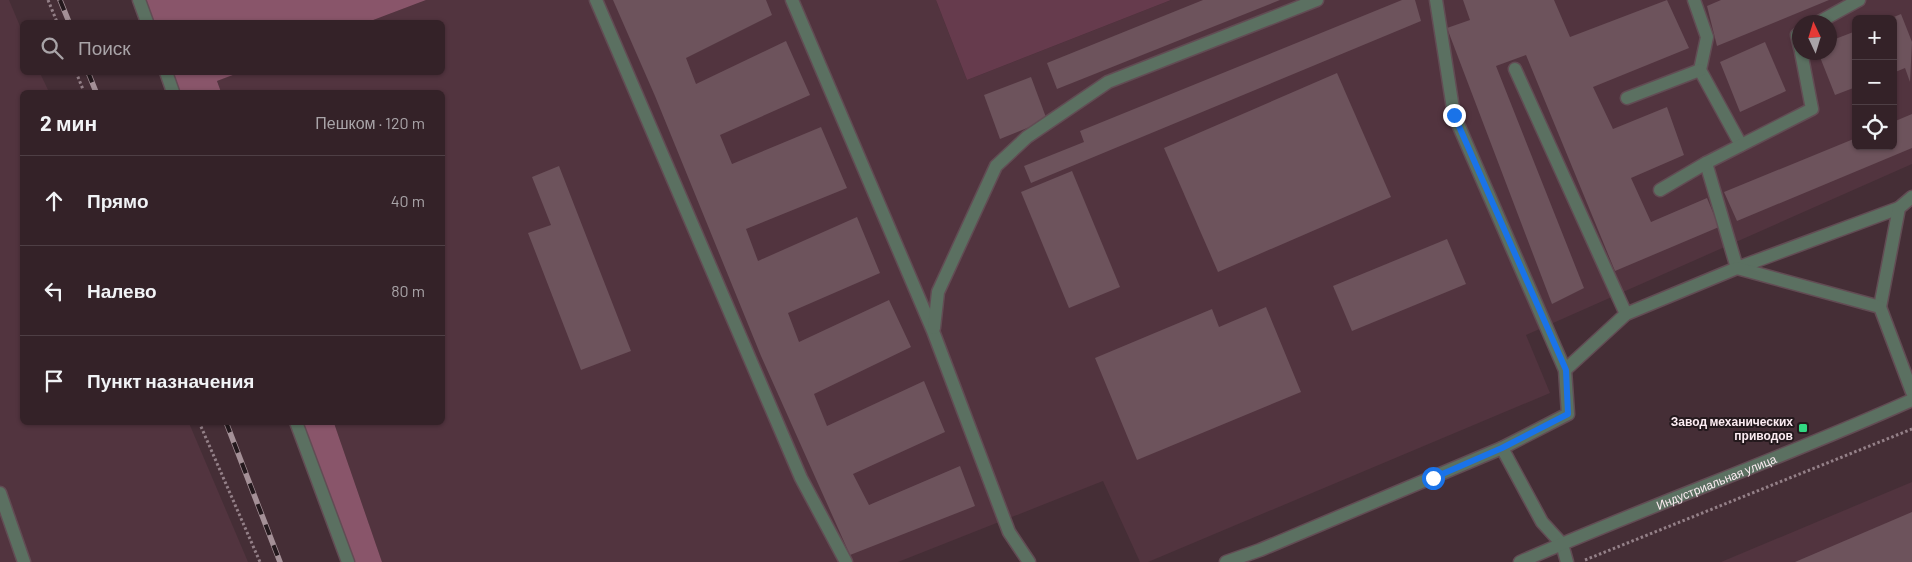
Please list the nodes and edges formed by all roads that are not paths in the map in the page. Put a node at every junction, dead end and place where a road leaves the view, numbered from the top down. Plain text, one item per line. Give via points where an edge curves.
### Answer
1 (139, 0) edge
2 (596, 0) edge
3 (792, 0) edge
4 (1317, 0) edge
5 (1436, 0) edge
6 (1694, 0) edge
7 (1859, 0) edge
8 (1832, 15) edge
9 (146, 20) edge
10 (1802, 60) edge
11 (1515, 68) dead end
12 (1700, 70) junction
13 (167, 75) edge
14 (172, 90) edge
15 (1627, 98) dead end
16 (1741, 145) junction
17 (1706, 163) junction
18 (1660, 190) dead end
19 (1912, 197) edge
20 (1899, 208) junction
21 (1737, 268) junction
22 (1880, 307) junction
23 (1626, 314) junction
24 (933, 331) junction
25 (1566, 370) junction
26 (1912, 392) edge
27 (1912, 400) edge
28 (297, 425) edge
29 (1502, 448) junction
30 (0, 493) edge
31 (1562, 544) junction
32 (24, 562) edge
33 (348, 562) edge
34 (846, 562) edge
35 (1029, 562) edge
36 (1226, 562) edge
37 (1520, 562) edge
38 (1567, 562) edge

1 - 9 street
2 - 34 street via 801,478
3 - 24 street
4 - 24 street via 1108,82 1027,137 996,166 938,292
5 - 25 street via 1454,115
6 - 12 street via 1707,37
7 - 8 street
10 - 16 street via 1812,110
11 - 23 street
12 - 15 street
12 - 16 street
13 - 14 street
16 - 17 street
17 - 18 street
17 - 21 street
19 - 20 street
20 - 21 street
20 - 22 street
21 - 22 street
21 - 23 street
22 - 26 street
23 - 25 street
24 - 35 street via 1009,532
25 - 29 street via 1568,414
27 - 31 street, Индустриальная улица
28 - 33 street
29 - 31 street via 1542,522
29 - 36 street
30 - 32 street
31 - 37 street, Индустриальная улица
31 - 38 street

